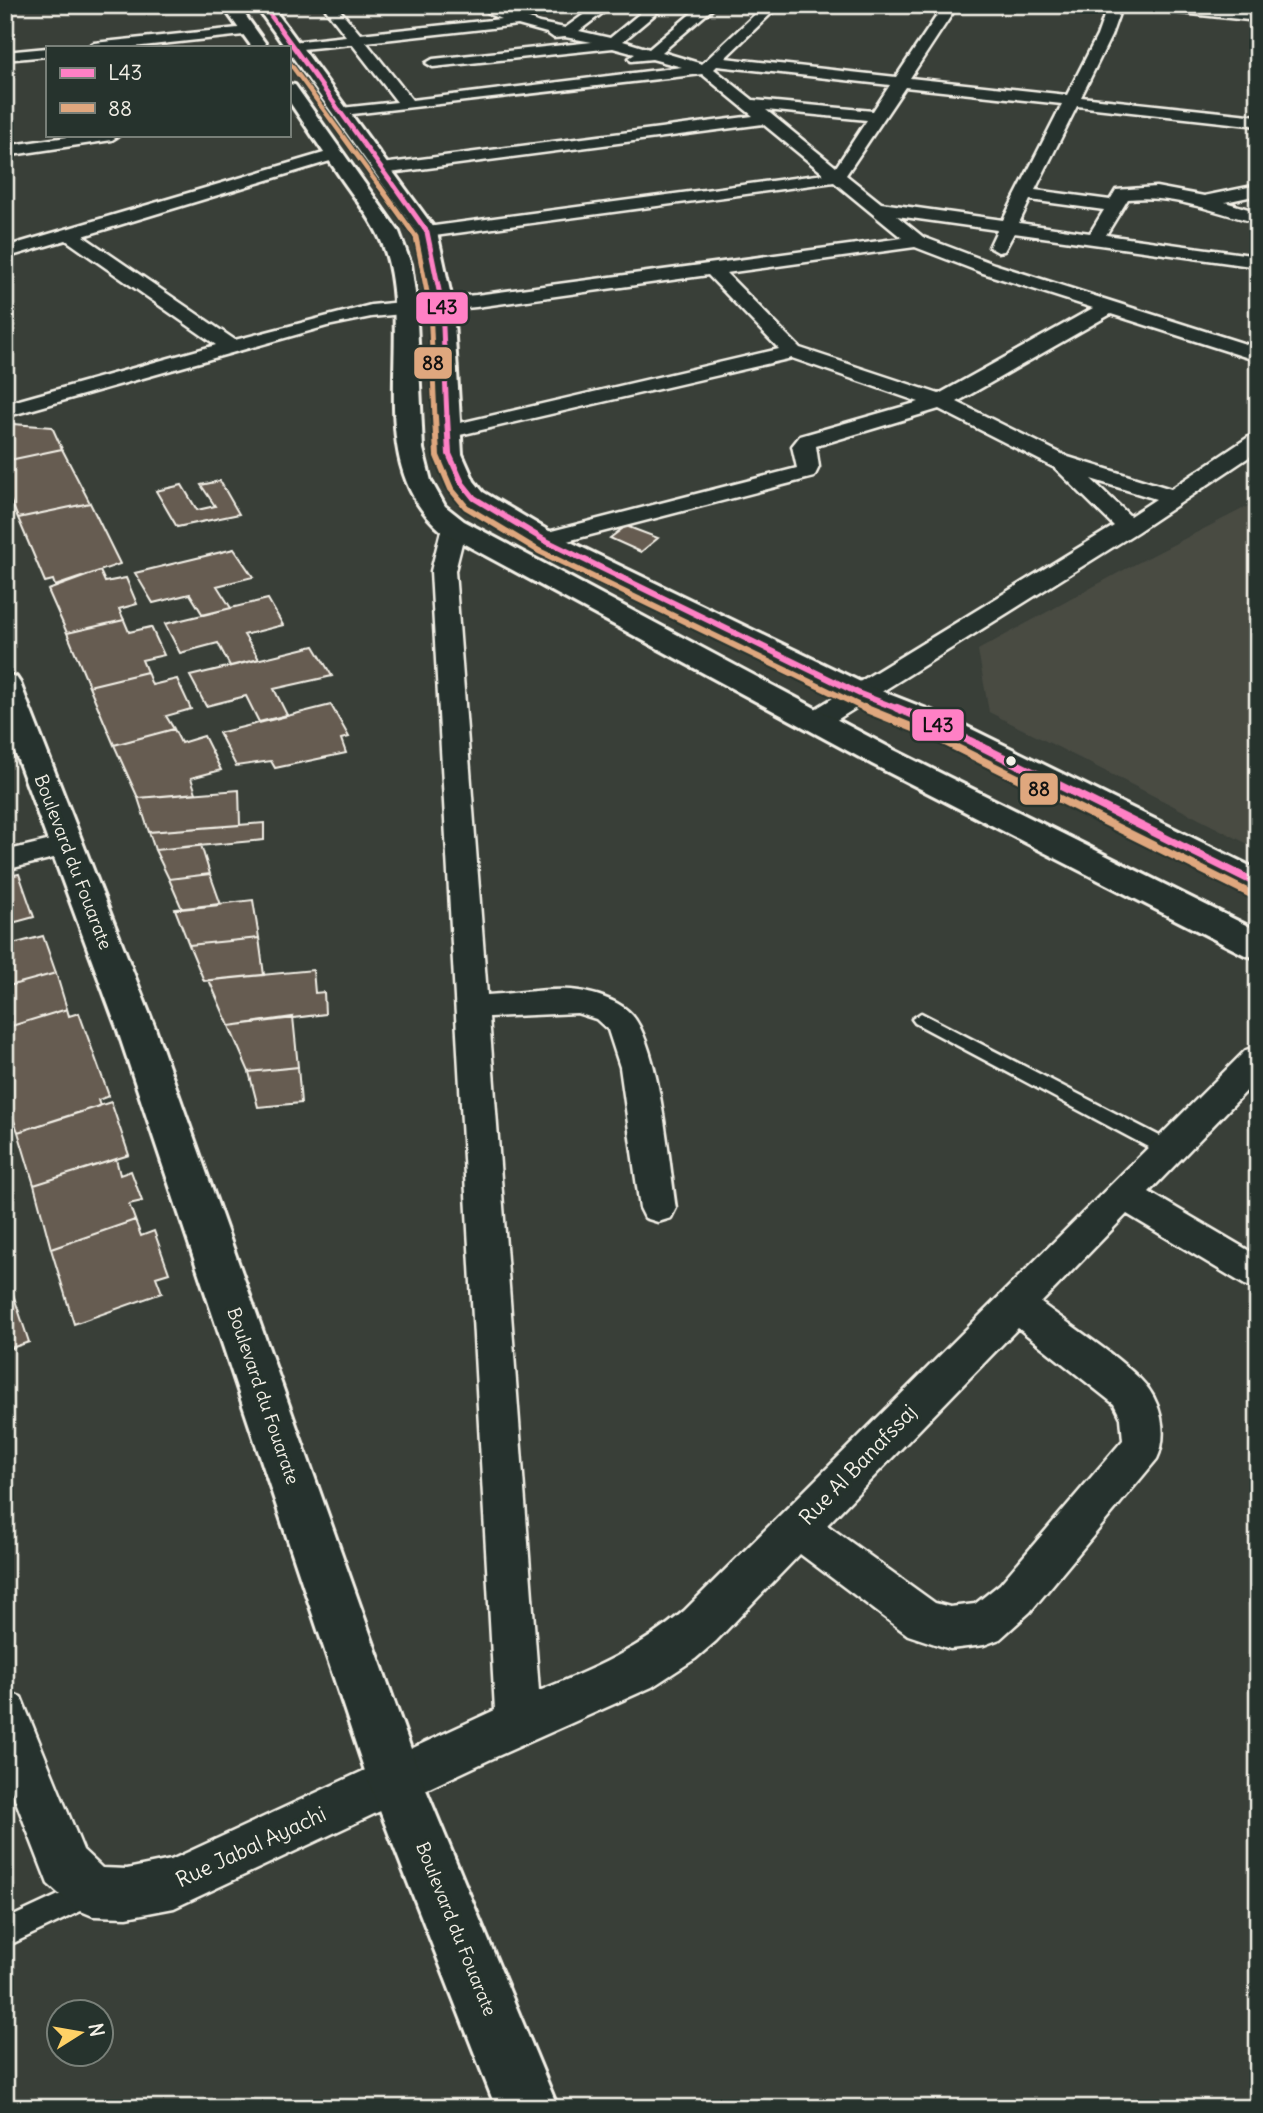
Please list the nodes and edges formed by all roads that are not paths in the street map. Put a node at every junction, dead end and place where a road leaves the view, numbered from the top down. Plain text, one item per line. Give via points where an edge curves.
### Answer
1 (230, 5) edge
2 (263, 5) edge
3 (338, 5) edge
4 (606, 5) edge
5 (659, 5) edge
6 (710, 5) edge
7 (773, 5) edge
8 (951, 5) edge
9 (1115, 5) edge
10 (1143, 5) edge
11 (1224, 5) edge
12 (485, 8) edge
13 (1258, 9) edge
14 (543, 11) dead end
15 (1258, 17) edge
16 (525, 22) junction
17 (248, 31) junction
18 (568, 32) junction
19 (405, 33) junction
20 (355, 40) junction
21 (104, 46) edge
22 (259, 46) edge
23 (292, 46) junction
24 (421, 51) junction
25 (46, 52) edge
26 (614, 52) junction
27 (650, 55) junction
28 (5, 56) edge
29 (433, 63) junction
30 (709, 65) junction
31 (900, 82) junction
32 (290, 90) edge
33 (459, 99) junction
34 (1072, 102) junction
35 (746, 104) junction
36 (408, 105) junction
37 (341, 113) junction
38 (877, 116) junction
39 (764, 119) junction
40 (1258, 121) edge
41 (105, 136) edge
42 (6, 150) edge
43 (334, 155) junction
44 (382, 169) junction
45 (837, 177) junction
46 (1258, 190) edge
47 (1025, 194) junction
48 (1205, 201) junction
49 (1113, 206) junction
50 (876, 208) junction
51 (1258, 218) edge
52 (1007, 228) junction
53 (427, 232) junction
54 (70, 235) junction
55 (1094, 240) junction
56 (917, 241) junction
57 (5, 253) edge
58 (1258, 262) edge
59 (987, 268) junction
60 (712, 269) junction
61 (442, 305) junction
62 (407, 306) junction
63 (1108, 308) junction
64 (232, 347) junction
65 (793, 352) junction
66 (1258, 355) edge
67 (941, 402) junction
68 (5, 411) edge
69 (447, 432) junction
70 (1258, 441) edge
71 (1060, 462) junction
72 (1175, 497) junction
73 (454, 527) junction
74 (1129, 527) junction
75 (544, 540) junction
76 (5, 682) edge
77 (860, 694) junction
78 (817, 720) junction
79 (68, 845) junction
80 (5, 861) edge
81 (1258, 884) edge
82 (1258, 946) edge
83 (471, 1007) junction
84 (921, 1019) dead end
85 (1258, 1058) edge
86 (1168, 1149) junction
87 (1123, 1194) junction
88 (657, 1208) dead end
89 (1258, 1274) edge
90 (1015, 1304) junction
91 (797, 1528) junction
92 (5, 1713) edge
93 (519, 1723) junction
94 (396, 1780) junction
95 (93, 1892) junction
96 (5, 1934) edge
97 (527, 2108) edge

1 - 17 main road
2 - 23 main road
3 - 20 street via 332,8 349,22
4 - 18 street
5 - 26 street
6 - 27 street
7 - 30 street
8 - 31 street
9 - 34 street
10 - 15 street
11 - 13 street
12 - 16 street
14 - 16 street
16 - 18 street
16 - 19 street
17 - 21 street
17 - 22 main road
18 - 24 street
18 - 26 street
19 - 20 street
19 - 24 street
20 - 23 street
20 - 36 street
23 - 37 main road
24 - 29 street
25 - 28 street
26 - 27 street
26 - 29 street
27 - 30 street
29 - 33 street
30 - 31 street
30 - 33 street
30 - 35 street
31 - 34 street
31 - 38 street
32 - 43 main road
33 - 36 street
34 - 40 street
34 - 47 street
35 - 38 street
35 - 39 street
36 - 37 street
37 - 44 main road
38 - 45 street
39 - 44 street
39 - 45 street
41 - 42 street
43 - 54 street
43 - 62 main road via 396,246
44 - 53 main road
45 - 50 street
45 - 53 street
46 - 48 street
47 - 49 street
47 - 52 street
48 - 49 street via 1139,191 1122,194
48 - 51 street
49 - 55 street
50 - 52 street
50 - 56 street
52 - 55 street
52 - 59 street
53 - 61 main road
54 - 57 street
54 - 64 street
55 - 58 street
56 - 59 street
56 - 60 street
59 - 63 street
60 - 61 street
60 - 65 street
61 - 62 street
61 - 69 main road
62 - 64 street via 324,321
62 - 73 main road via 408,422 413,459 419,483 434,510
63 - 66 street
63 - 67 street
64 - 68 street
65 - 67 street
65 - 69 street
67 - 71 street
67 - 75 street via 808,441 803,446 806,472
69 - 75 main road via 449,454 474,498
70 - 72 street
71 - 72 street
71 - 74 street
72 - 74 street
73 - 78 main road
73 - 83 street via 443,571
74 - 77 street
75 - 77 main road
76 - 79 main road, Boulevard du Fouarate
77 - 78 street
77 - 81 main road via 936,724
78 - 82 main road
79 - 80 street
79 - 94 main road, Boulevard du Fouarate via 136,1028
83 - 88 street via 577,1002 607,1010 620,1022 637,1067
83 - 93 street
84 - 86 lane
85 - 86 street, Rue Al Banafssaj
86 - 87 street, Rue Al Banafssaj
87 - 89 street
87 - 90 street, Rue Al Banafssaj
90 - 91 street, Rue Al Banafssaj
90 - 91 street via 1128,1392 1145,1426 1143,1446 1015,1598 984,1624 950,1628 923,1620
91 - 93 street, Rue Al Banafssaj via 675,1650 641,1670
92 - 95 street via 65,1867
93 - 94 street, Rue Al Banafssaj
94 - 95 street, Rue Jabal Ayachi via 174,1884 127,1893
94 - 97 main road, Boulevard du Fouarate
95 - 96 lane

